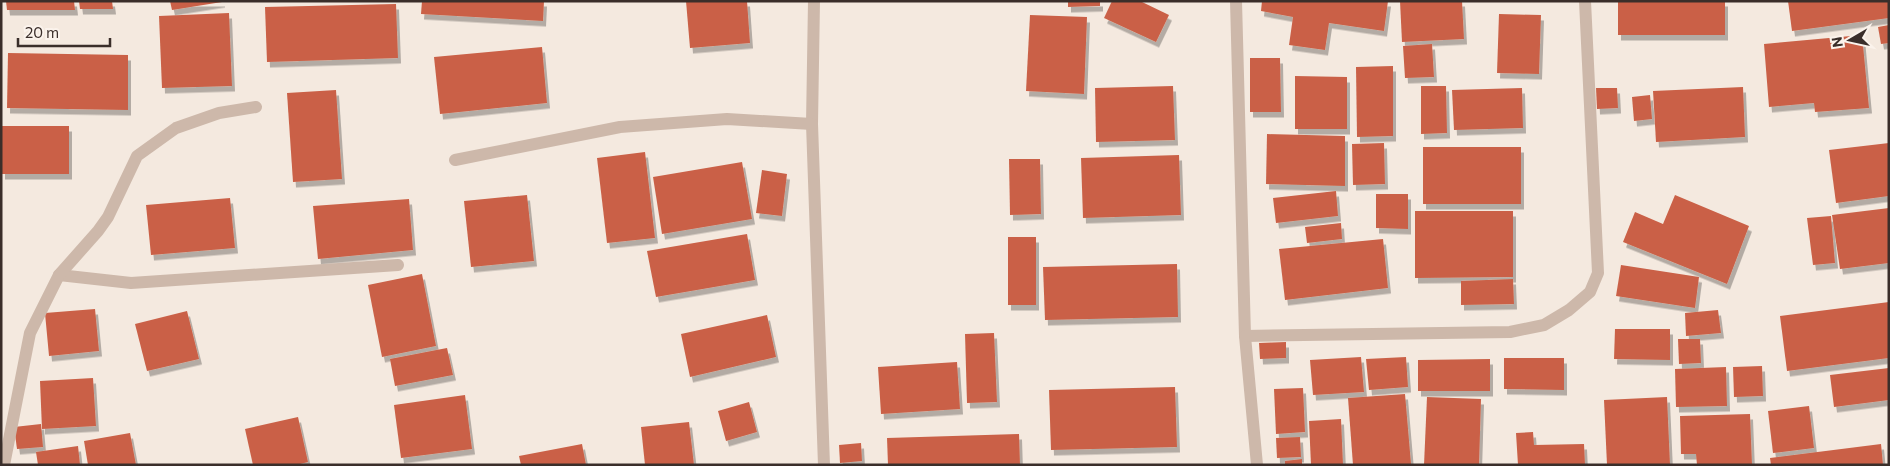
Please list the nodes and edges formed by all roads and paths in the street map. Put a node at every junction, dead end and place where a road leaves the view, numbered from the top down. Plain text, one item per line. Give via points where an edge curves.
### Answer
1 (814, 1) edge
2 (1236, 1) edge
3 (1585, 1) edge
4 (256, 107) dead end
5 (812, 124) junction
6 (455, 160) dead end
7 (398, 265) dead end
8 (59, 275) junction
9 (1245, 336) junction
10 (3, 456) edge
11 (824, 465) edge
12 (1257, 465) edge

1 - 5 street
2 - 9 street
3 - 9 street via 1598,273 1590,292 1544,325 1510,332
4 - 8 street via 219,112 176,128 137,156 108,217
5 - 6 street via 727,119 620,127
5 - 11 street
7 - 8 street via 131,283
8 - 10 street via 30,333
9 - 12 street

